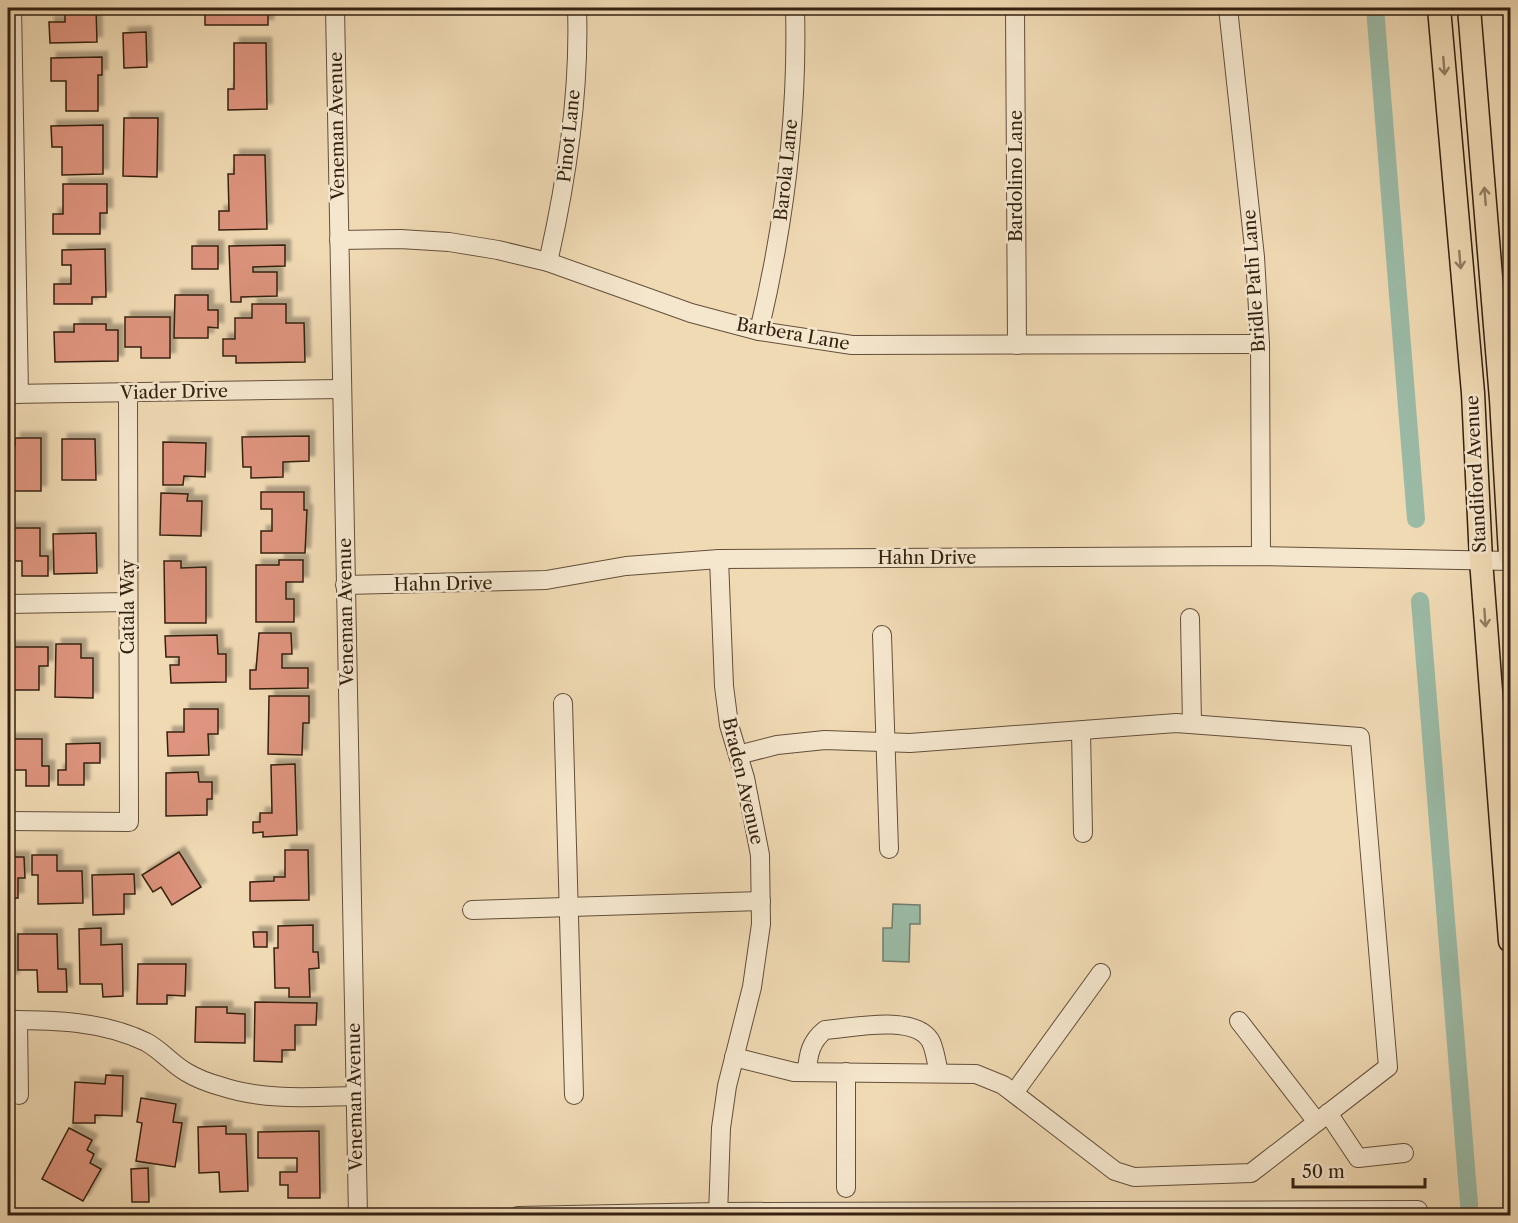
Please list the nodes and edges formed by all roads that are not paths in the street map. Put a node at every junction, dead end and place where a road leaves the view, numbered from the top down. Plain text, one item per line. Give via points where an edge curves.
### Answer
1 (12, 8) edge
2 (335, 8) edge
3 (577, 8) edge
4 (795, 8) edge
5 (1015, 8) edge
6 (1228, 8) edge
7 (1439, 8) edge
8 (1469, 8) edge
9 (11, 188) edge
10 (339, 240) junction
11 (548, 262) junction
12 (759, 331) junction
13 (1260, 344) junction
14 (1017, 345) junction
15 (341, 389) junction
16 (128, 392) junction
17 (13, 394) edge
18 (1506, 399) edge
19 (1510, 555) edge
20 (1261, 556) junction
21 (719, 559) junction
22 (1481, 560) junction
23 (1510, 561) edge
24 (345, 585) junction
25 (128, 602) junction
26 (8, 604) edge
27 (1190, 618) dead end
28 (882, 635) dead end
29 (563, 703) dead end
30 (1192, 724) junction
31 (1082, 731) junction
32 (884, 742) junction
33 (738, 754) junction
34 (8, 821) edge
35 (1083, 833) dead end
36 (889, 849) dead end
37 (761, 901) junction
38 (569, 907) junction
39 (472, 910) dead end
40 (1510, 941) edge
41 (1101, 973) dead end
42 (13, 1020) edge
43 (1239, 1022) dead end
44 (734, 1058) junction
45 (807, 1072) junction
46 (846, 1072) junction
47 (939, 1072) junction
48 (1014, 1094) junction
49 (19, 1095) dead end
50 (574, 1095) dead end
51 (355, 1096) junction
52 (1323, 1117) junction
53 (1404, 1153) dead end
54 (846, 1188) dead end
55 (655, 1214) edge
56 (718, 1214) edge
57 (358, 1215) edge
58 (518, 1215) edge
59 (1418, 1215) edge

1 - 9 street
2 - 10 street, Veneman Avenue
3 - 11 street, Pinot Lane via 567,168
4 - 12 street, Barola Lane via 788,166
5 - 14 street, Bardolino Lane
6 - 13 street, Bridle Path Lane via 1255,257
7 -> 22 main road, Standiford Avenue via 1473,393
18 -> 8 main road, Standiford Avenue
9 - 17 street
10 - 11 street, Barbera Lane via 449,242
10 - 15 street, Veneman Avenue
11 - 12 street, Barbera Lane via 692,314
12 - 14 street, Barbera Lane via 852,345
13 - 14 street, Barbera Lane
13 - 20 street, Bridle Path Lane
15 - 16 street, Viader Drive
15 - 24 street, Veneman Avenue
16 - 17 street, Viader Drive
16 - 25 street, Catala Way
18 - 19 main road, Standiford Avenue
20 - 21 street, Hahn Drive
20 - 22 street, Hahn Drive
21 - 24 street, Hahn Drive via 626,566 546,580
21 - 33 street, Braden Avenue via 724,686
22 - 23 street, Hahn Drive
22 -> 40 main road, Standiford Avenue
24 - 51 street, Veneman Avenue
25 - 26 street
25 - 34 street, Catala Way via 129,822
27 - 30 street
28 - 32 street
29 - 38 street
30 - 31 street
30 - 52 street via 1360,737 1388,1067
31 - 32 street
31 - 35 street
32 - 33 street via 825,740
32 - 36 street
33 - 37 street, Braden Avenue via 760,855
37 - 38 street
37 - 44 street, Braden Avenue via 752,987
38 - 39 street
38 - 50 street
41 - 48 street
42 - 49 street
42 - 51 street via 67,1021 119,1032 148,1043 186,1072 254,1095
43 - 52 street
44 - 45 street
44 - 56 street, Braden Avenue via 721,1128
45 - 46 street
45 - 47 street via 809,1053 816,1037 825,1030 901,1024 920,1029 931,1041
46 - 47 street
46 - 54 street
47 - 48 street via 976,1074
48 - 52 street via 1115,1171 1134,1176 1251,1173
51 - 57 street, Veneman Avenue
52 - 53 street via 1358,1158
55 - 56 street
55 - 58 street
56 - 59 street via 1418,1210

